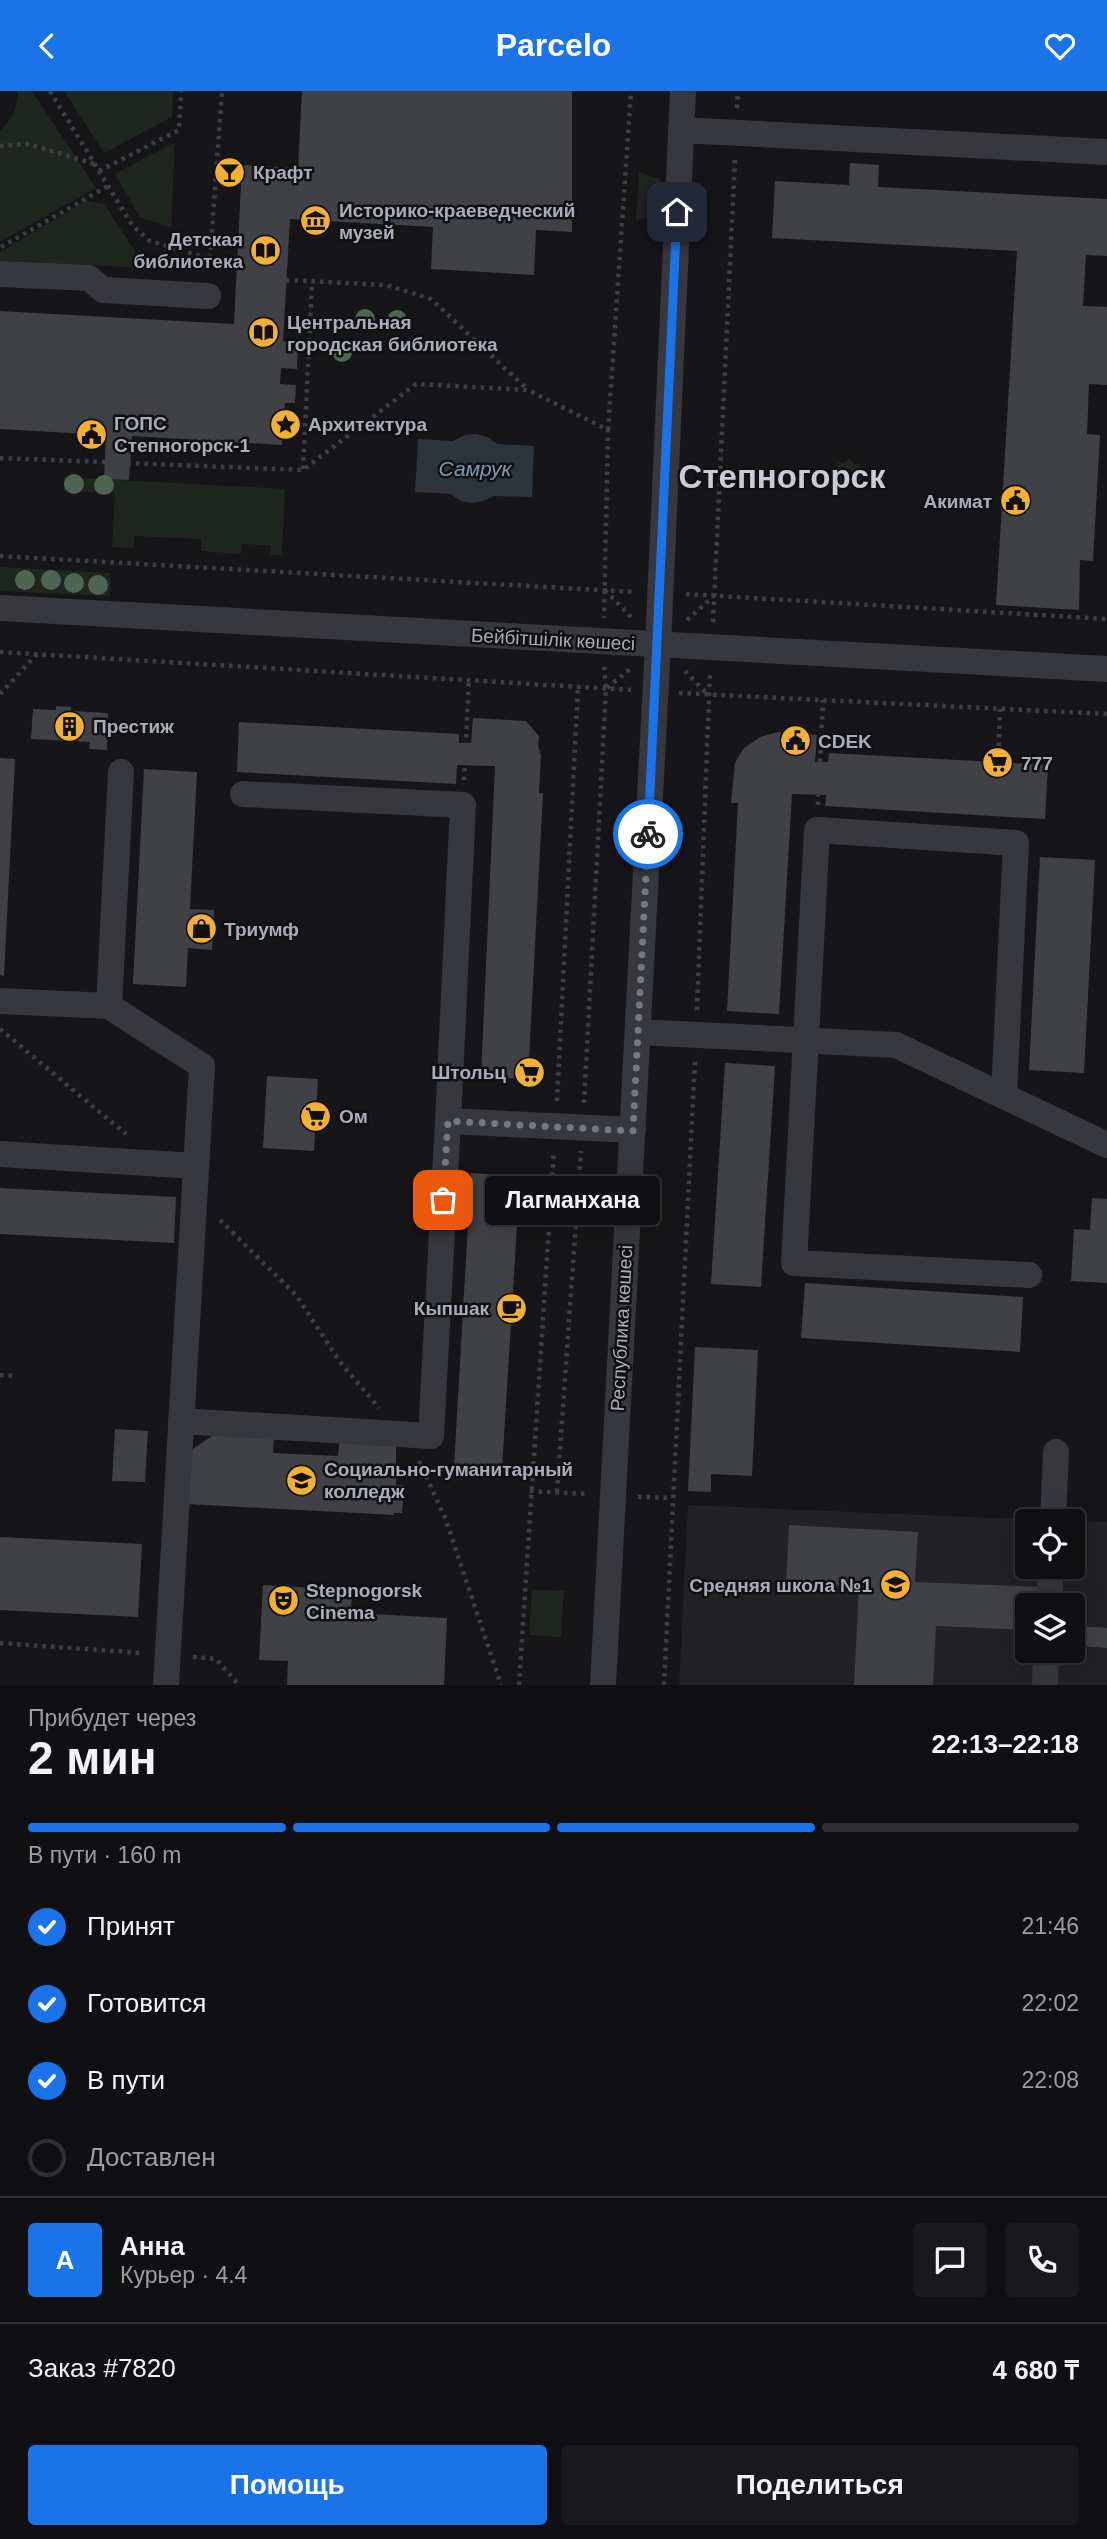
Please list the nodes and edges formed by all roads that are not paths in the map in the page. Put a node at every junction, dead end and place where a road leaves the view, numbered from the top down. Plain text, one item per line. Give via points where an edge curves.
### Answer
1 (683, 91) edge
2 (681, 130) junction
3 (1107, 152) edge
4 (0, 274) edge
5 (208, 296) dead end
6 (0, 608) edge
7 (659, 645) junction
8 (1107, 669) edge
9 (121, 772) dead end
10 (243, 794) dead end
11 (0, 1001) edge
12 (109, 1006) junction
13 (638, 1032) junction
14 (804, 1040) junction
15 (1004, 1094) junction
16 (448, 1121) junction
17 (633, 1131) junction
18 (1107, 1145) edge
19 (0, 1154) edge
20 (195, 1165) junction
21 (1029, 1275) dead end
22 (181, 1421) junction
23 (1056, 1453) dead end
24 (1054, 1509) edge
25 (1046, 1663) edge
26 (166, 1685) edge
27 (603, 1685) edge
28 (1045, 1685) edge

1 - 2 street, Республика көшесі
2 - 3 street
2 - 7 street, Республика көшесі
4 - 5 street via 89,278 103,290
6 - 7 street, Бейбітшілік көшесі
7 - 8 street, Бейбітшілік көшесі
7 - 13 street, Республика көшесі
9 - 12 street
10 - 16 street via 463,805
11 - 12 street
12 - 20 street via 202,1066
13 - 14 street
13 - 17 street, Республика көшесі
14 - 15 street via 895,1045
14 - 15 street via 817,830 1016,843
14 - 21 street via 794,1263
15 - 18 street
16 - 17 street
16 - 22 street via 431,1436
17 - 27 street, Республика көшесі
19 - 20 street
20 - 22 street
22 - 26 street
23 - 24 street
25 - 28 street

